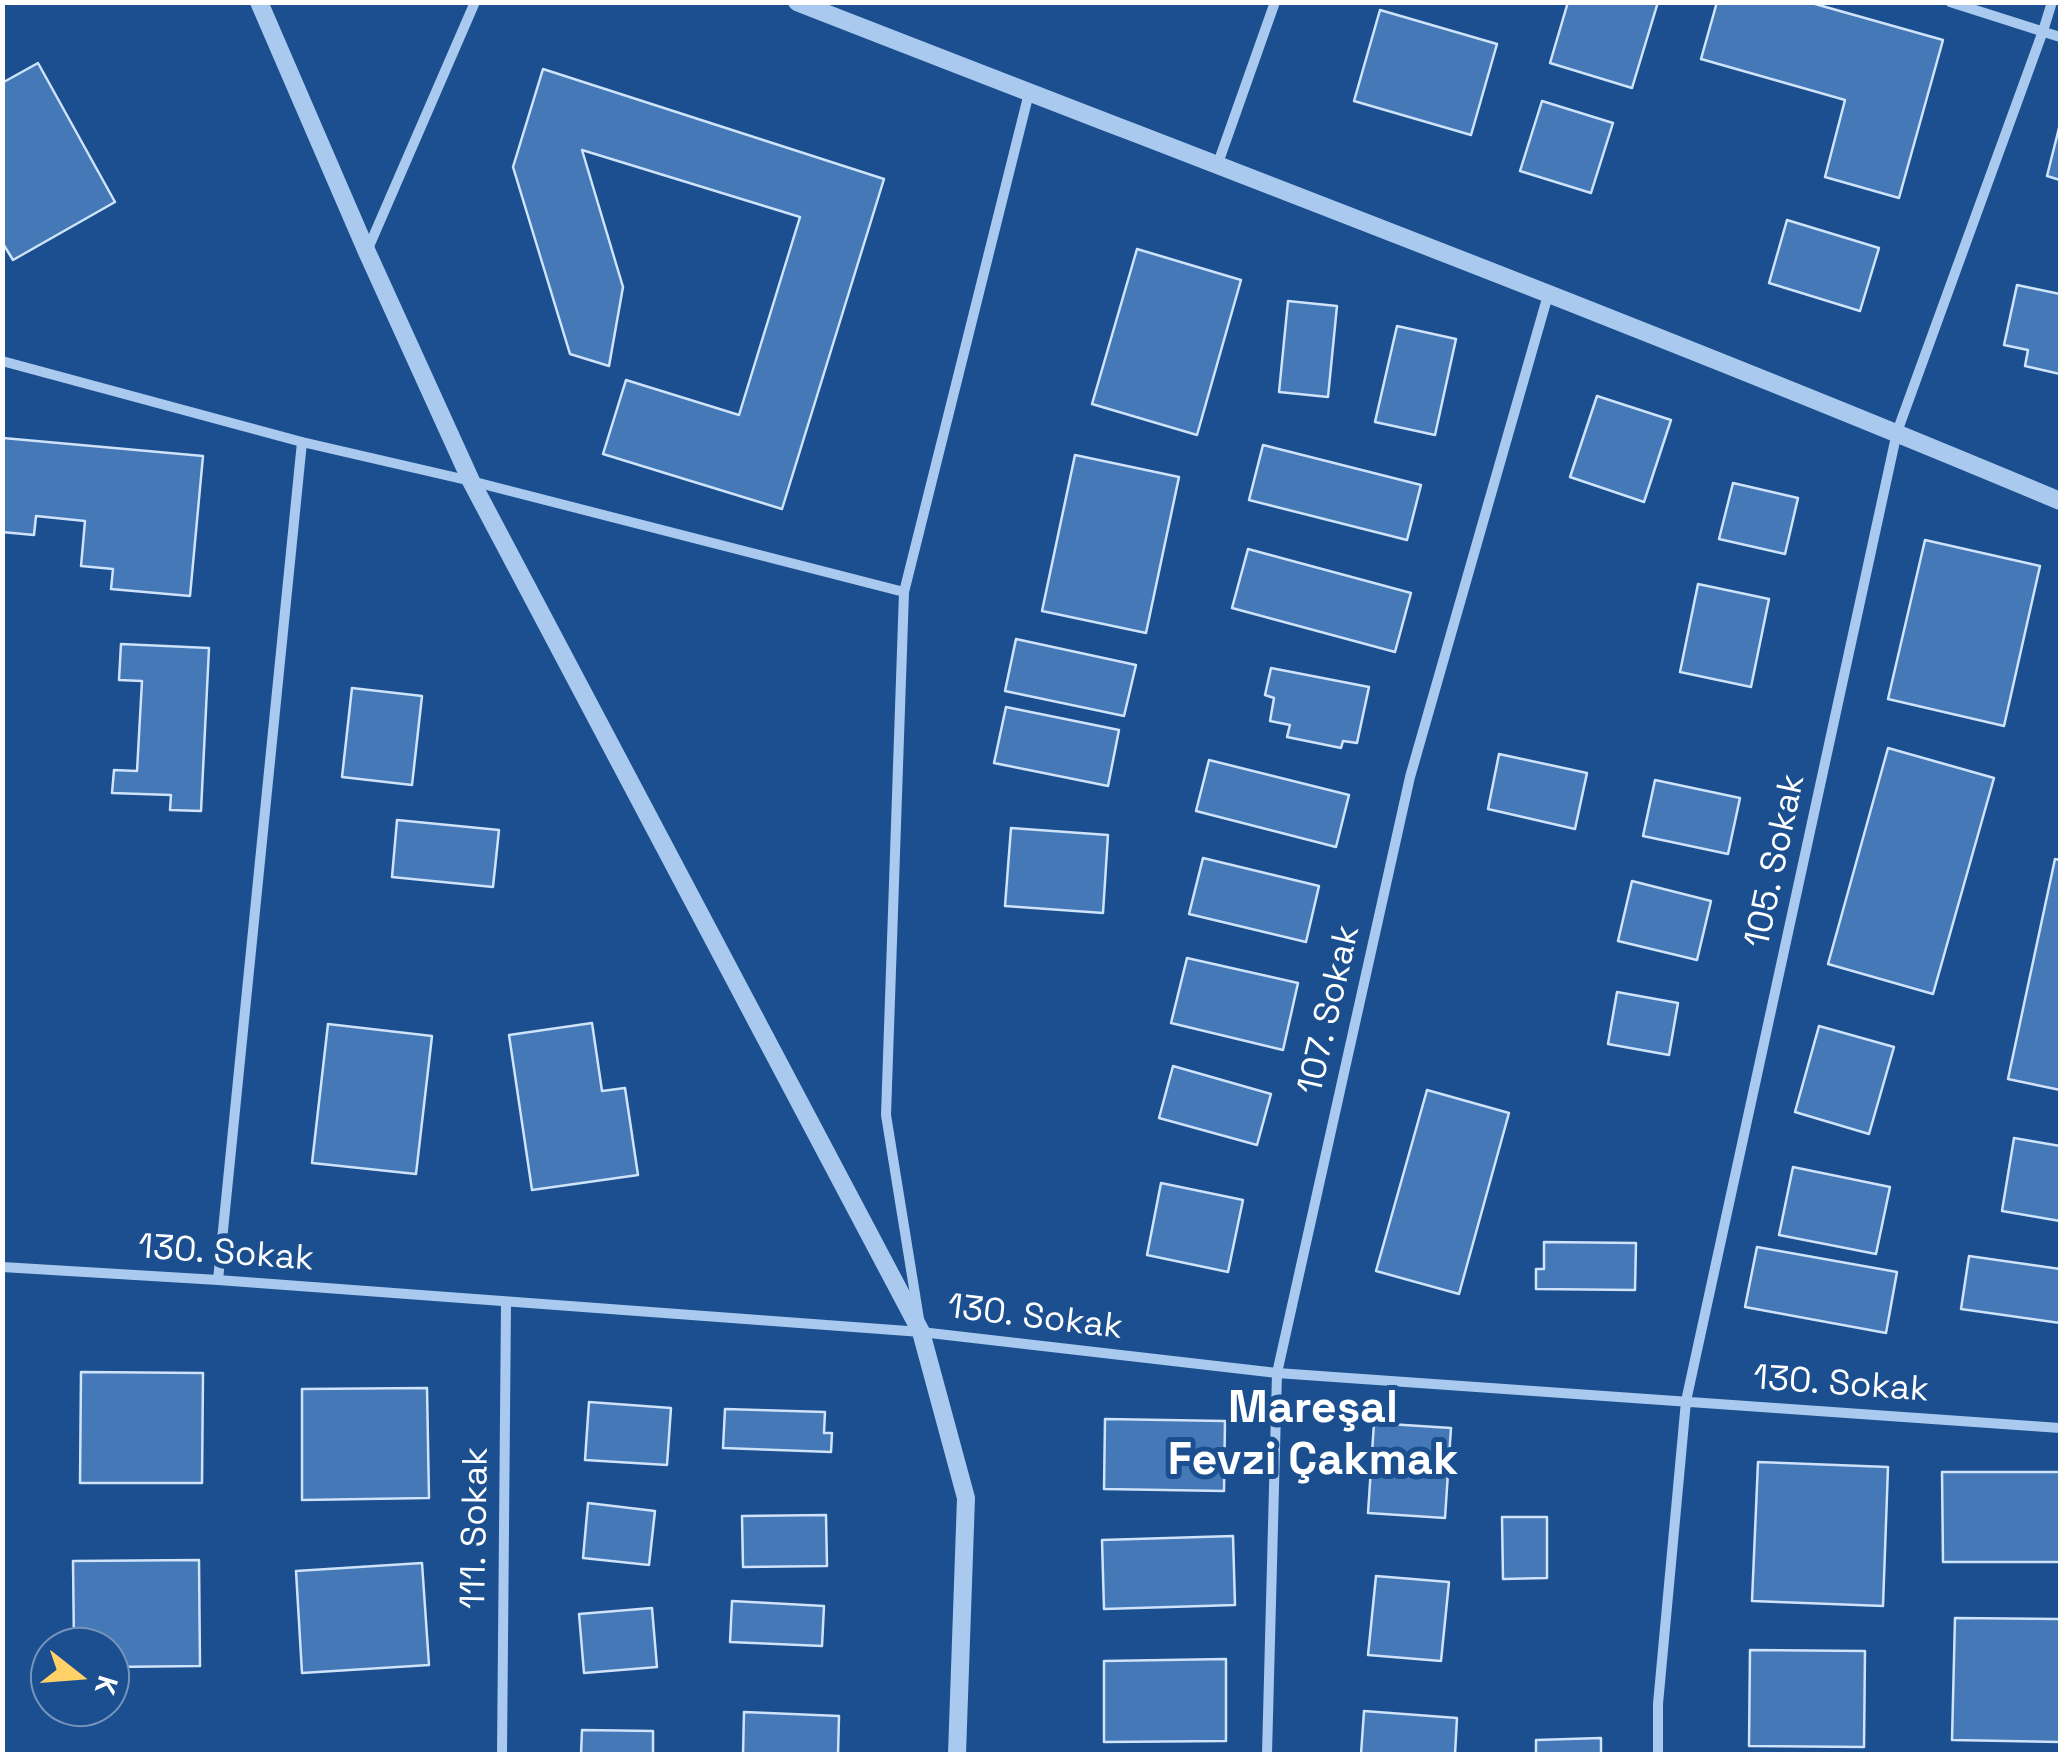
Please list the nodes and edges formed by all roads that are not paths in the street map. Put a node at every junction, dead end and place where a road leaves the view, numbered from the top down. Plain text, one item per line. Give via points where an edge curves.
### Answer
1 (259, 2) edge
2 (475, 2) edge
3 (797, 2) edge
4 (1275, 2) edge
5 (1950, 2) edge
6 (2052, 2) edge
7 (2044, 32) junction
8 (2060, 37) edge
9 (1030, 93) junction
10 (1217, 166) junction
11 (366, 252) junction
12 (1548, 295) junction
13 (2, 362) edge
14 (1897, 432) junction
15 (302, 442) junction
16 (471, 481) junction
17 (2060, 500) edge
18 (904, 592) junction
19 (2, 1267) edge
20 (218, 1280) junction
21 (506, 1303) junction
22 (921, 1332) junction
23 (1278, 1373) junction
24 (1686, 1401) junction
25 (2060, 1428) edge
26 (502, 1754) edge
27 (957, 1754) edge
28 (1267, 1754) edge
29 (1658, 1754) edge

1 - 11 street
2 - 11 street
3 - 9 street
4 - 10 street
5 - 7 street
6 - 7 street, 105. Sokak
7 - 8 street
7 - 14 street, 105. Sokak
9 - 10 street
9 - 18 street
10 - 12 street
11 - 16 street
12 - 14 street
12 - 23 street, 107. Sokak via 1410,777
13 - 15 street
14 - 17 street
14 - 24 street, 105. Sokak
15 - 16 street
15 - 20 street
16 - 18 street
16 - 22 street
18 - 22 street via 886,1115
19 - 20 street, 130. Sokak
20 - 21 street, 130. Sokak
21 - 22 street, 130. Sokak
21 - 26 street, 111. Sokak
22 - 23 street, 130. Sokak
22 - 27 street via 966,1498
23 - 24 street, 130. Sokak
23 - 28 street, 107. Sokak
24 - 25 street, 130. Sokak
24 - 29 street, 105. Sokak

